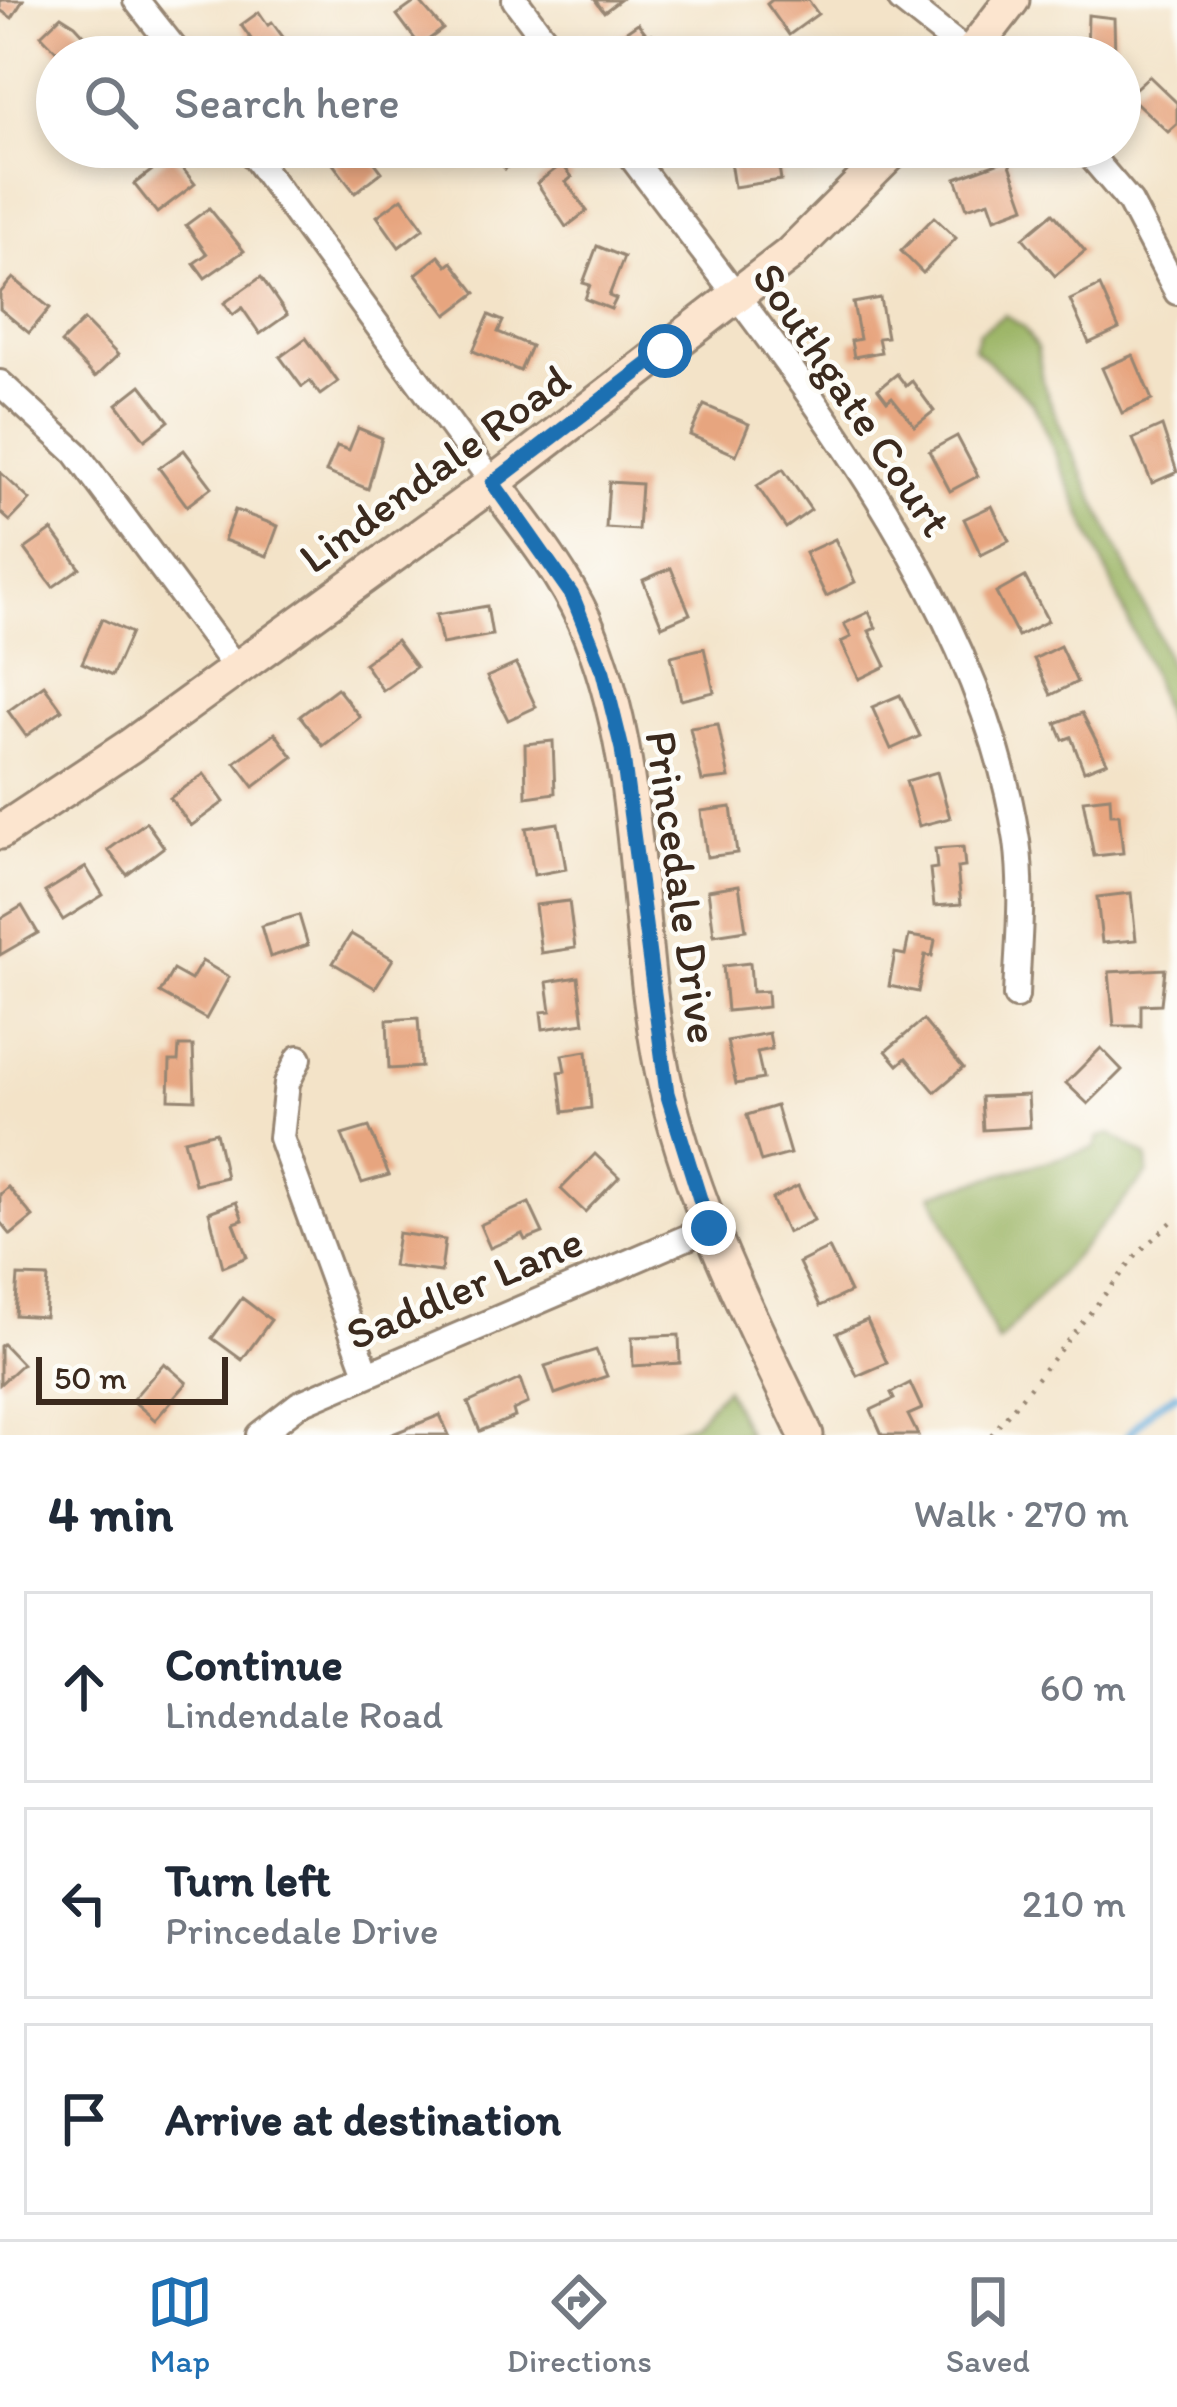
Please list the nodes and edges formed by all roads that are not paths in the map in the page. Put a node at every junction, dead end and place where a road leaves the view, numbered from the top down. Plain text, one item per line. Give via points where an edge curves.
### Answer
1 (136, 0) edge
2 (515, 0) edge
3 (901, 0) edge
4 (1012, 0) edge
5 (164, 36) edge
6 (542, 36) edge
7 (945, 36) edge
8 (985, 36) edge
9 (262, 168) edge
10 (641, 168) edge
11 (877, 168) edge
12 (1101, 168) edge
13 (1177, 292) edge
14 (737, 296) junction
15 (0, 383) edge
16 (493, 483) junction
17 (236, 668) junction
18 (0, 832) edge
19 (1016, 996) dead end
20 (299, 1058) dead end
21 (709, 1228) junction
22 (368, 1373) junction
23 (259, 1435) edge
24 (806, 1435) edge

1 - 5 street
2 - 6 street
3 - 7 street
4 - 8 street
9 - 16 street, Princedale Drive
10 - 14 street, Southgate Court
11 - 14 street, Lindendale Road
12 - 13 street via 1130,202
14 - 16 street, Lindendale Road
14 - 19 street, Southgate Court via 892,523 992,738 1018,845
15 - 17 street via 76,453
16 - 17 street, Lindendale Road
16 - 21 street, Princedale Drive via 572,595 603,672 622,749 663,1074
17 - 18 street, Lindendale Road
20 - 22 street via 287,1083 281,1138
21 - 22 street, Saddler Lane
21 - 24 street, Princedale Drive
22 - 23 street, Saddler Lane via 299,1404

